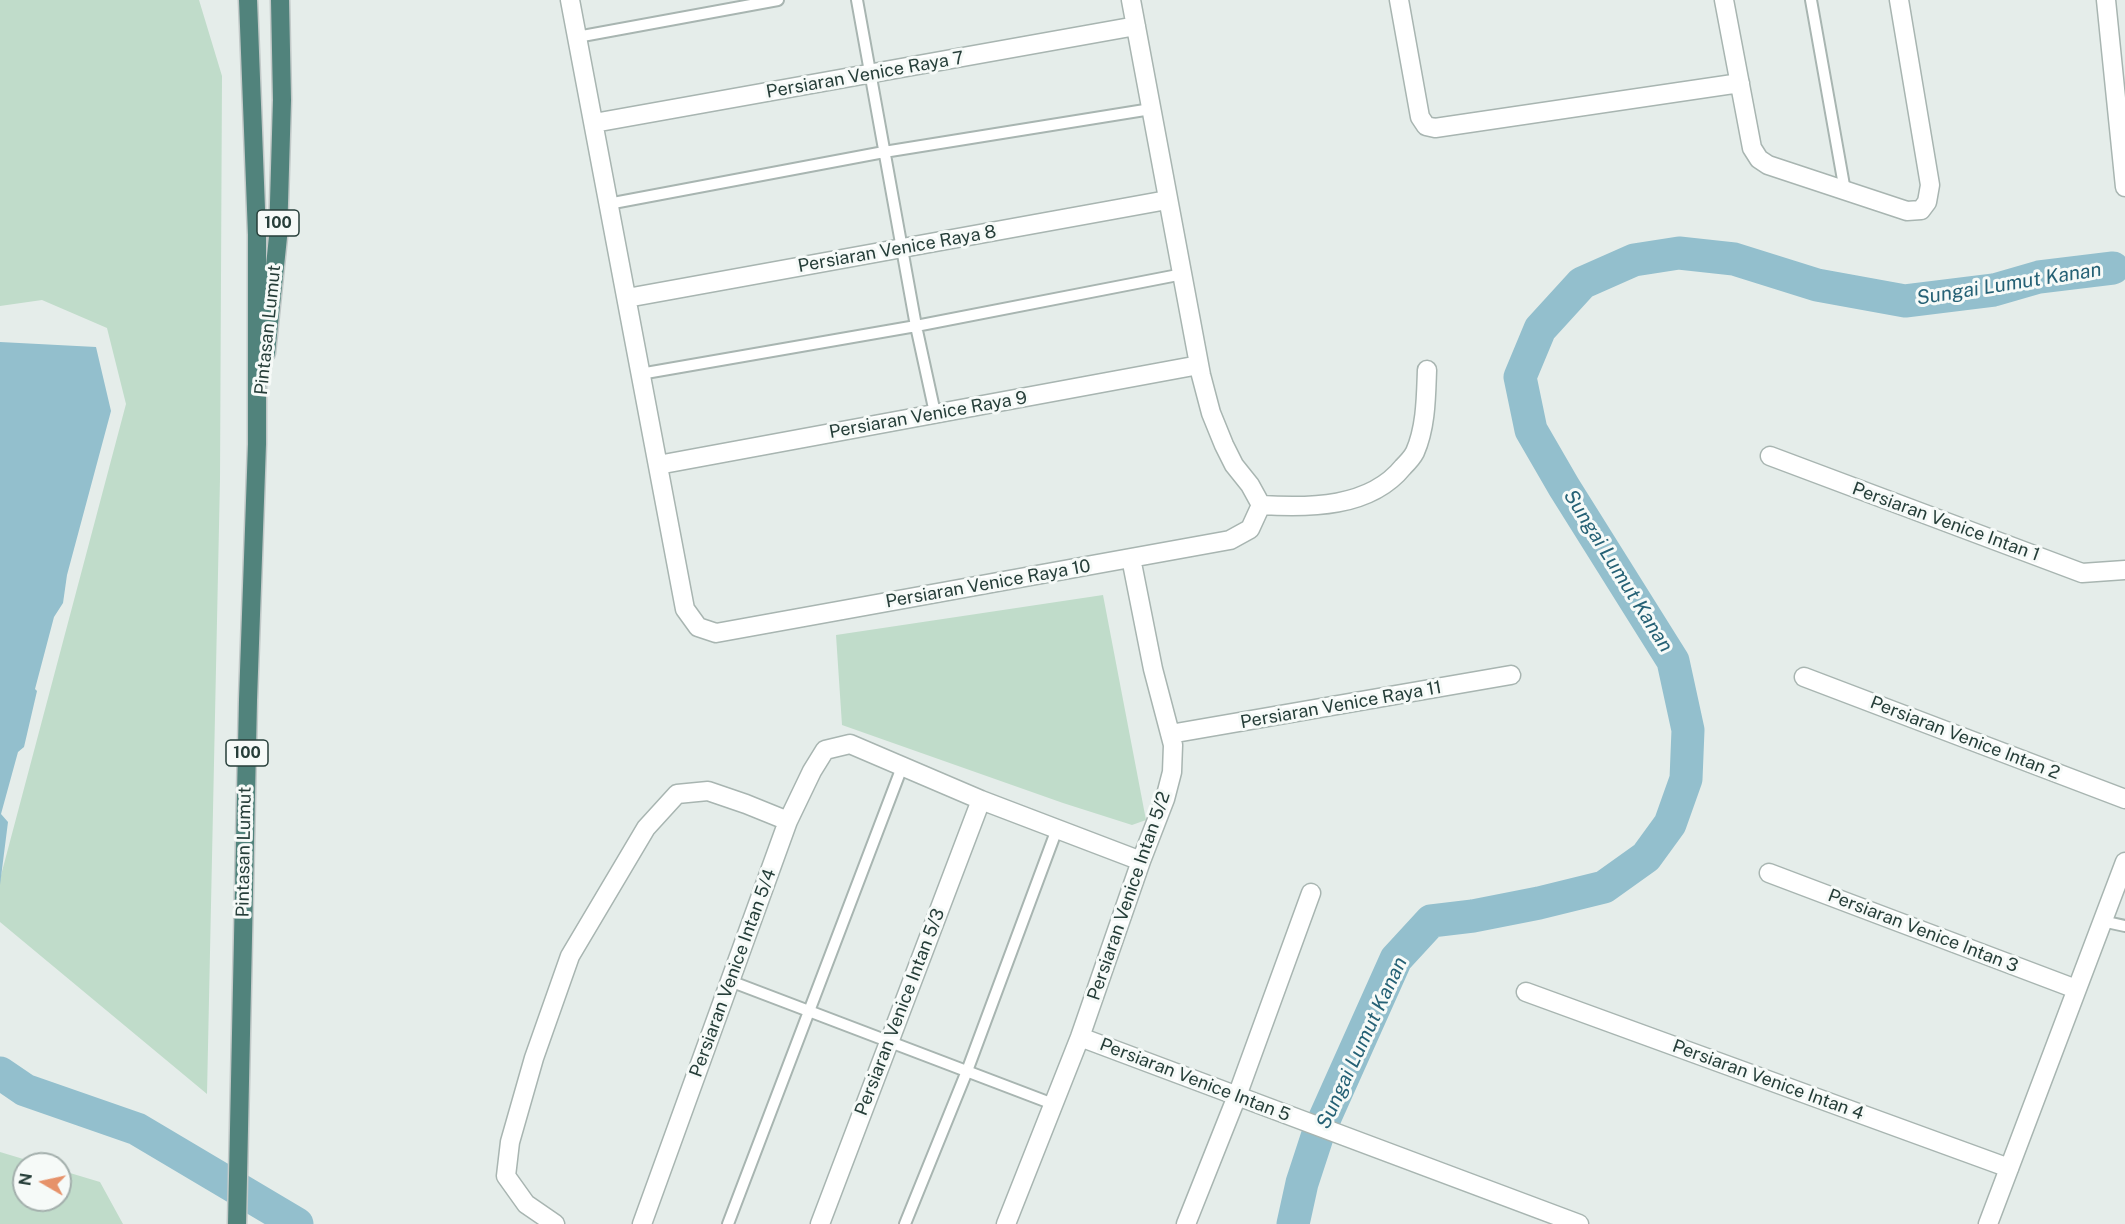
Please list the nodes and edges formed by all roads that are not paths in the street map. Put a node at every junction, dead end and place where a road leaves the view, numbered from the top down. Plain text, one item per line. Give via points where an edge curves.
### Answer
1 (248, 0) edge
2 (280, 0) edge
3 (291, 0) edge
4 (570, 0) edge
5 (778, 0) edge
6 (857, 0) edge
7 (1131, 0) edge
8 (1399, 0) edge
9 (1724, 0) edge
10 (1811, 0) edge
11 (1899, 0) edge
12 (2106, 0) edge
13 (1136, 26) junction
14 (577, 37) junction
15 (281, 47) junction
16 (871, 73) junction
17 (1740, 83) junction
18 (1151, 109) junction
19 (594, 123) junction
20 (884, 152) junction
21 (2125, 187) edge
22 (1845, 191) junction
23 (1167, 200) junction
24 (608, 204) junction
25 (903, 248) junction
26 (1183, 274) junction
27 (627, 298) junction
28 (916, 326) junction
29 (1199, 365) junction
30 (1428, 370) dead end
31 (640, 374) junction
32 (935, 413) junction
33 (257, 444) junction
34 (1770, 456) dead end
35 (658, 465) junction
36 (1261, 506) junction
37 (1131, 558) junction
38 (2125, 570) edge
39 (1511, 675) dead end
40 (1804, 677) dead end
41 (1170, 734) junction
42 (902, 767) junction
43 (2125, 799) edge
44 (981, 800) junction
45 (788, 822) junction
46 (1057, 829) junction
47 (1141, 861) junction
48 (2125, 862) edge
49 (1769, 873) dead end
50 (1311, 893) dead end
51 (2102, 921) junction
52 (2125, 926) edge
53 (730, 981) junction
54 (2076, 989) junction
55 (1526, 992) dead end
56 (810, 1012) junction
57 (1080, 1037) junction
58 (889, 1042) junction
59 (966, 1071) junction
60 (1237, 1096) junction
61 (1053, 1104) junction
62 (2009, 1168) junction
63 (237, 1224) edge
64 (555, 1224) edge
65 (642, 1224) edge
66 (728, 1224) edge
67 (820, 1224) edge
68 (905, 1224) edge
69 (1006, 1224) edge
70 (1186, 1224) edge
71 (1579, 1224) edge
72 (1988, 1224) edge

1 - 33 highway, Pintasan Lumut / 100 via 257,235
2 - 15 highway, Pintasan Lumut / 100
3 - 15 highway
4 - 14 street
5 - 14 lane
6 - 16 lane
7 - 13 street
8 - 17 street via 1420,117 1425,126 1435,128
9 - 17 street
10 - 22 lane
11 - 22 street via 1930,185 1927,202 1921,210 1907,211
12 - 21 street
13 - 16 street, Persiaran Venice Raya 7
13 - 18 street
14 - 19 street
15 - 33 highway, Pintasan Lumut / 100 via 278,237
16 - 19 street, Persiaran Venice Raya 7
16 - 20 lane
17 - 22 street via 1752,148 1759,159
18 - 20 lane
18 - 23 street
19 - 24 street
20 - 24 lane
20 - 25 lane
23 - 25 street, Persiaran Venice Raya 8
23 - 26 street
24 - 27 street
25 - 27 street, Persiaran Venice Raya 8
25 - 28 lane
26 - 28 lane
26 - 29 street
27 - 31 street
28 - 31 lane
28 - 32 lane
29 - 32 street, Persiaran Venice Raya 9
29 - 36 street via 1224,445
30 - 36 street via 1423,424 1414,454 1393,480 1365,495 1337,503
31 - 35 street
32 - 35 street, Persiaran Venice Raya 9
33 - 63 highway, Pintasan Lumut / 100
34 - 38 street, Persiaran Venice Intan 1 via 2082,573
35 - 37 street, Persiaran Venice Raya 10 via 684,609 698,627 716,633
36 - 37 street, Persiaran Venice Raya 10 via 1250,529 1230,540
37 - 41 street, Persiaran Venice Intan 5/2
39 - 41 street, Persiaran Venice Raya 11
40 - 43 street, Persiaran Venice Intan 2
41 - 47 street, Persiaran Venice Intan 5/2 via 1172,772
42 - 44 street
42 - 45 street, Persiaran Venice Intan 5/4 via 850,744 825,750
42 - 56 lane
44 - 46 street
44 - 58 street, Persiaran Venice Intan 5/3
45 - 53 street, Persiaran Venice Intan 5/4
45 - 64 street via 708,791 677,794 646,828 570,956 534,1058 510,1142 506,1176 526,1204
46 - 47 street
46 - 59 lane
47 - 57 street, Persiaran Venice Intan 5/2
48 - 51 street
49 - 54 street, Persiaran Venice Intan 3
50 - 60 street
51 - 52 lane
51 - 54 street
53 - 56 lane
53 - 65 street, Persiaran Venice Intan 5/4
54 - 62 street
55 - 62 street, Persiaran Venice Intan 4
56 - 58 lane
56 - 66 lane
57 - 60 street, Persiaran Venice Intan 5
57 - 61 street, Persiaran Venice Intan 5/2
58 - 59 lane
58 - 67 street, Persiaran Venice Intan 5/3
59 - 61 lane
59 - 68 lane
60 - 70 street
60 - 71 street, Persiaran Venice Intan 5
61 - 69 street, Persiaran Venice Intan 5/2
62 - 72 street

